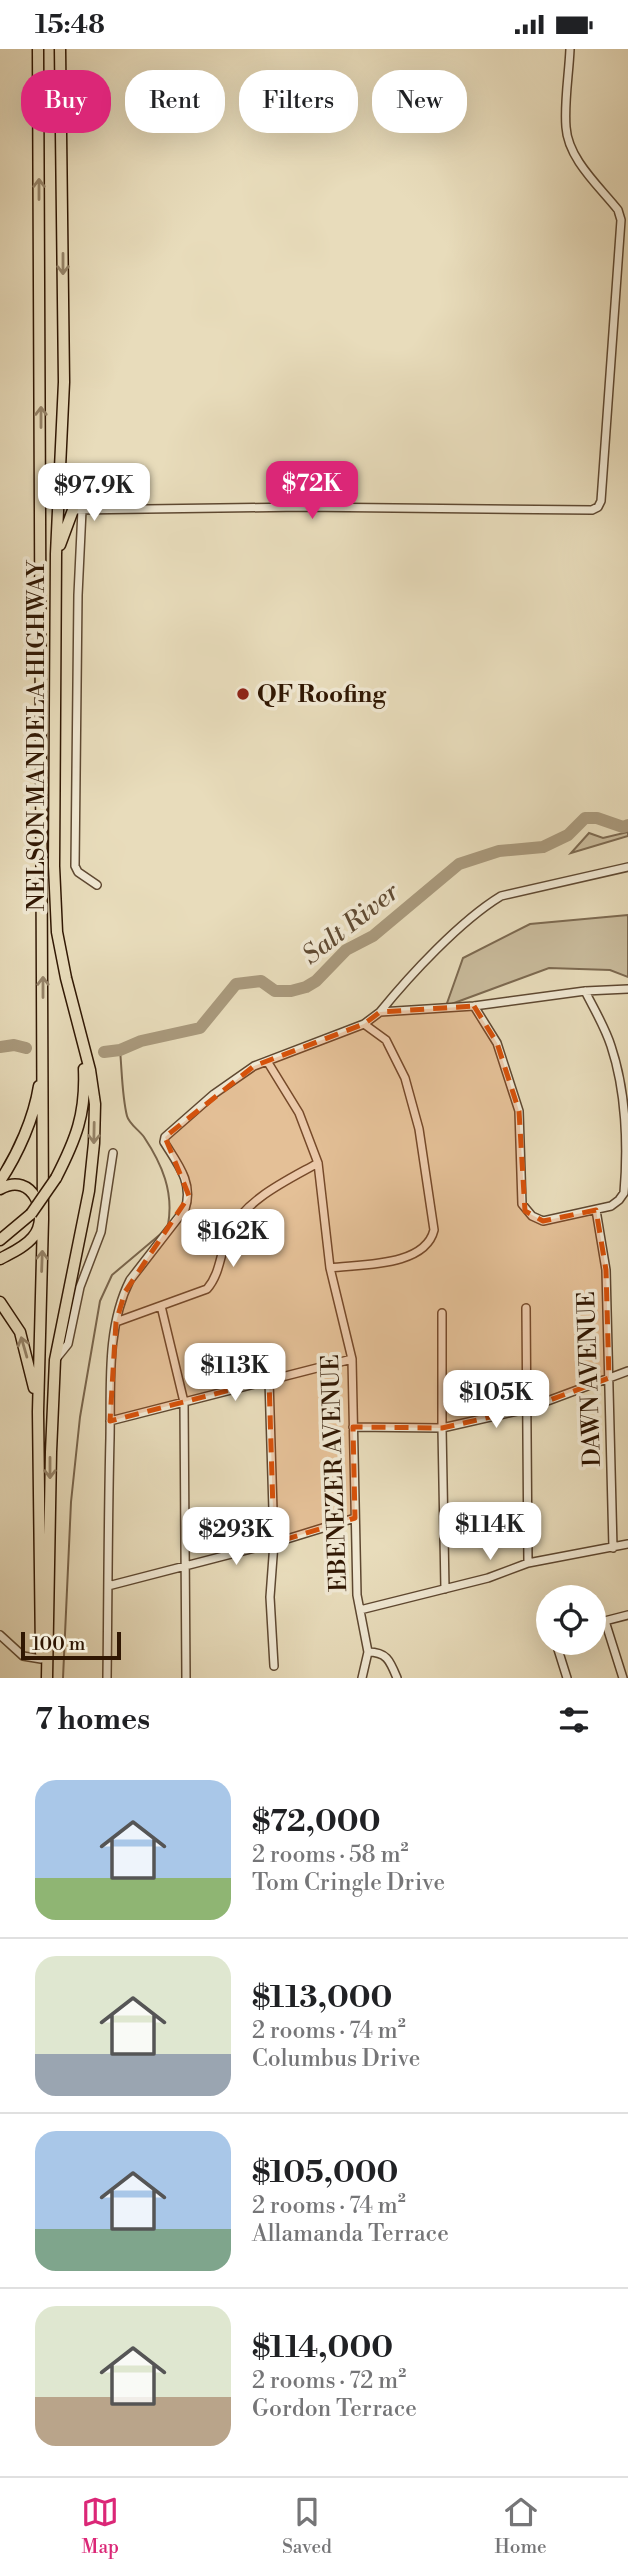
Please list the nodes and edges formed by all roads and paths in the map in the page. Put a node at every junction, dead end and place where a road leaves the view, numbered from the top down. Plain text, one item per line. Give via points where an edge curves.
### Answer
1 (38, 49) edge
2 (60, 49) edge
3 (570, 49) edge
4 (77, 510) junction
5 (56, 554) junction
6 (628, 867) edge
7 (97, 885) dead end
8 (628, 989) edge
9 (585, 991) junction
10 (474, 1006) junction
11 (380, 1012) junction
12 (364, 1024) junction
13 (81, 1042) junction
14 (43, 1055) junction
15 (267, 1061) junction
16 (113, 1153) dead end
17 (318, 1163) junction
18 (0, 1181) edge
19 (0, 1189) edge
20 (596, 1210) junction
21 (0, 1240) edge
22 (0, 1259) edge
23 (330, 1268) junction
24 (0, 1302) edge
25 (161, 1306) junction
26 (526, 1308) dead end
27 (442, 1313) dead end
28 (116, 1322) junction
29 (352, 1359) junction
30 (55, 1360) junction
31 (628, 1371) edge
32 (609, 1378) junction
33 (269, 1380) junction
34 (184, 1402) junction
35 (526, 1409) junction
36 (38, 1412) junction
37 (110, 1421) junction
38 (353, 1427) junction
39 (442, 1428) junction
40 (355, 1518) junction
41 (274, 1543) junction
42 (628, 1544) edge
43 (613, 1548) junction
44 (528, 1563) junction
45 (185, 1565) junction
46 (108, 1586) junction
47 (445, 1590) junction
48 (360, 1610) junction
49 (628, 1615) edge
50 (606, 1621) joint
51 (0, 1635) edge
52 (368, 1652) junction
53 (560, 1655) edge
54 (41, 1659) junction
55 (274, 1666) dead end
56 (40, 1678) edge
57 (47, 1678) edge
58 (107, 1678) edge
59 (186, 1678) edge
60 (362, 1678) edge
61 (397, 1678) edge
62 (567, 1678) edge
63 (623, 1678) edge

14 -> 1 highway, NELSON MANDELA HIGHWAY
2 -> 5 highway, NELSON MANDELA HIGHWAY via 64,382
3 - 4 street via 566,127 570,143 621,220 598,507
4 - 5 highway
4 - 7 street via 75,866
5 - 13 highway, NELSON MANDELA HIGHWAY via 57,932
6 - 11 street via 501,895 436,951
8 - 9 street
9 - 10 street
9 - 20 street via 611,1044 621,1080 626,1132 624,1193 620,1201
10 - 11 street
10 - 20 street via 497,1043 519,1111 522,1204 542,1221
11 - 12 street
12 - 15 street
12 - 23 street via 386,1040 405,1078 419,1129 434,1230 424,1249 401,1259
13 - 21 highway, bridge via 85,1082 79,1130 56,1178 31,1214
13 -> 30 highway via 94,1092 94,1143 89,1191
14 - 18 highway via 38,1093 26,1129
36 -> 14 highway
15 - 17 street, EBENEZER AVENUE via 299,1113
15 - 28 street via 214,1094 165,1137 182,1168 189,1196 185,1209 130,1280
16 - 30 street via 102,1232 80,1287 68,1344
17 - 23 street, EBENEZER AVENUE
17 - 25 street via 246,1210 229,1234 207,1289
19 - 22 highway via 13,1183 26,1186 39,1210 34,1236
20 - 32 street, DAWN AVENUE via 606,1270
23 - 29 street, EBENEZER AVENUE
36 -> 24 highway via 20,1332
25 - 28 street
25 - 34 street
26 - 35 street
27 - 39 street
28 - 37 street
29 - 33 street
29 - 38 street, EBENEZER AVENUE
30 -> 57 highway
31 - 32 street
32 - 35 street
32 - 43 street, DAWN AVENUE
33 - 34 street
33 - 41 street
34 - 37 street
34 - 45 street
35 - 39 street
35 - 44 street
36 - 54 highway
37 - 46 street
38 - 39 street
38 - 40 street, EBENEZER AVENUE
39 - 47 street
40 - 41 street
40 - 48 street, EBENEZER AVENUE
41 - 45 street
41 - 55 street via 270,1597
42 - 43 street
43 - 44 street
44 - 47 street
45 - 46 street
45 - 59 street
46 - 58 street
47 - 48 street
48 - 52 street, EBENEZER AVENUE
49 - 50 street
50 - 63 street
51 - 54 street via 23,1656
52 - 60 street, EBENEZER AVENUE
52 - 61 street via 388,1657
53 - 62 street
54 - 56 highway

